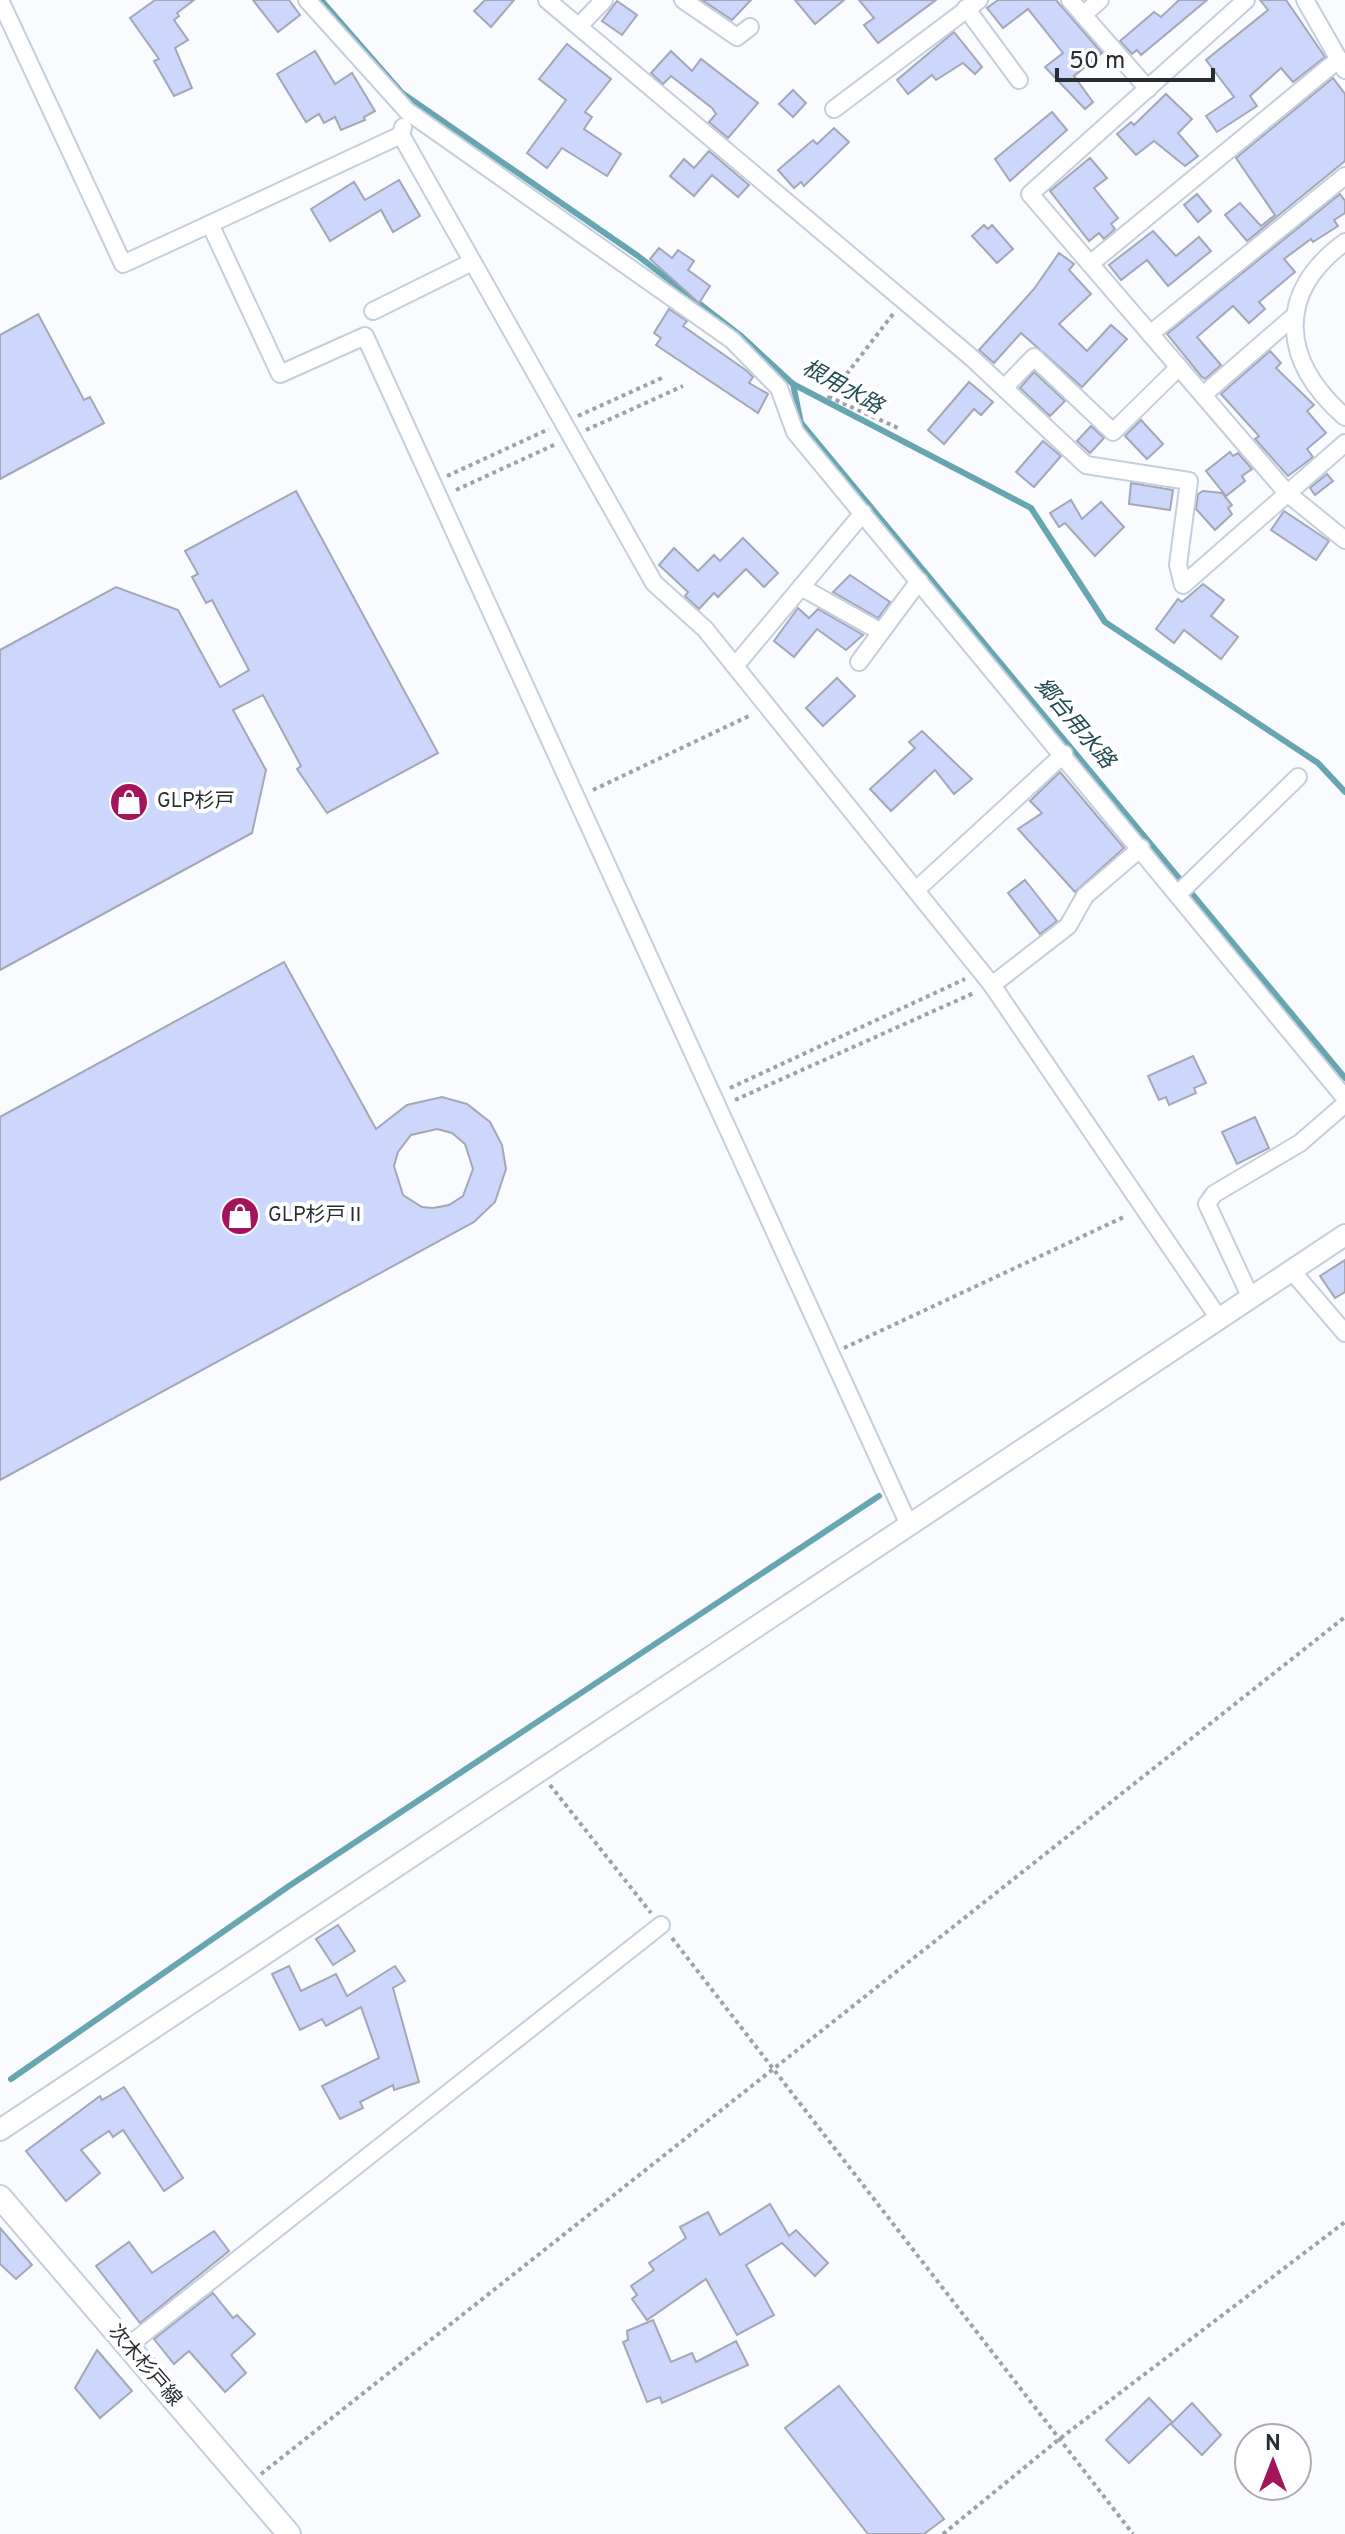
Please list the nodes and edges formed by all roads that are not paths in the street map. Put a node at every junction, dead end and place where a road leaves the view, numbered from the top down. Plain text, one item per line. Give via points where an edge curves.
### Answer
1 (0, 0) edge
2 (307, 0) edge
3 (547, 0) edge
4 (604, 0) edge
5 (683, 0) edge
6 (1070, 0) edge
7 (1100, 0) edge
8 (1246, 0) edge
9 (1305, 0) edge
10 (973, 4) edge
11 (1083, 15) junction
12 (579, 26) junction
13 (750, 27) dead end
14 (1342, 65) edge
15 (1019, 80) dead end
16 (1148, 89) junction
17 (834, 109) dead end
18 (407, 111) junction
19 (401, 135) junction
20 (1345, 176) edge
21 (210, 224) junction
22 (1345, 242) edge
23 (470, 263) junction
24 (1090, 264) junction
25 (373, 311) dead end
26 (1293, 317) junction
27 (1150, 334) junction
28 (1179, 367) junction
29 (1004, 388) junction
30 (1203, 395) junction
31 (1345, 417) edge
32 (1345, 443) edge
33 (1287, 493) junction
34 (863, 513) junction
35 (1345, 540) edge
36 (919, 581) junction
37 (801, 587) junction
38 (881, 632) junction
39 (859, 662) dead end
40 (735, 666) junction
41 (1064, 754) junction
42 (1298, 777) dead end
43 (1141, 848) junction
44 (1183, 889) junction
45 (916, 890) junction
46 (987, 978) junction
47 (1345, 1098) edge
48 (1345, 1104) edge
49 (1345, 1235) edge
50 (1291, 1270) junction
51 (1250, 1296) junction
52 (1218, 1317) junction
53 (1345, 1333) edge
54 (909, 1525) junction
55 (661, 1925) dead end
56 (0, 2130) edge
57 (0, 2197) edge
58 (128, 2346) junction
59 (289, 2534) edge

1 - 21 street via 123,264
2 - 18 street
3 - 12 street
4 - 12 street
5 - 13 street via 737,37
6 - 11 street
7 - 11 street
8 - 16 street
9 - 14 street
10 - 15 street
10 - 17 street
11 - 16 street
12 - 29 street
14 - 24 street
16 - 24 street via 1030,194
18 - 19 street
18 - 34 street via 732,340 779,388 795,432
19 - 21 street
19 - 23 street
20 - 27 street
21 - 54 street via 280,374 365,336
22 - 26 street via 1302,285
23 - 25 street
23 - 40 street via 654,583 705,629
24 - 27 street
26 - 30 street
26 - 31 street via 1310,375
27 - 28 street
28 - 29 street via 1113,432 1034,357
28 - 30 street
29 - 33 street via 1086,465 1189,481 1178,565 1183,585
30 - 33 street
32 - 33 street
33 - 35 street
34 - 36 street
34 - 37 street
36 - 38 street
36 - 41 street
37 - 38 street
37 - 40 street
38 - 39 street
40 - 45 street
41 - 43 street
41 - 45 street
42 - 44 street
43 - 44 street
43 - 46 street via 1085,896 1068,926
44 - 47 street
45 - 46 street
46 - 52 street
48 - 51 street via 1300,1143 1214,1194 1207,1204
49 - 50 street
50 - 51 street
50 - 53 street
51 - 52 street
52 - 54 street
54 - 56 street
55 - 58 street
57 - 58 main road, 次木杉戸線
58 - 59 main road, 次木杉戸線

